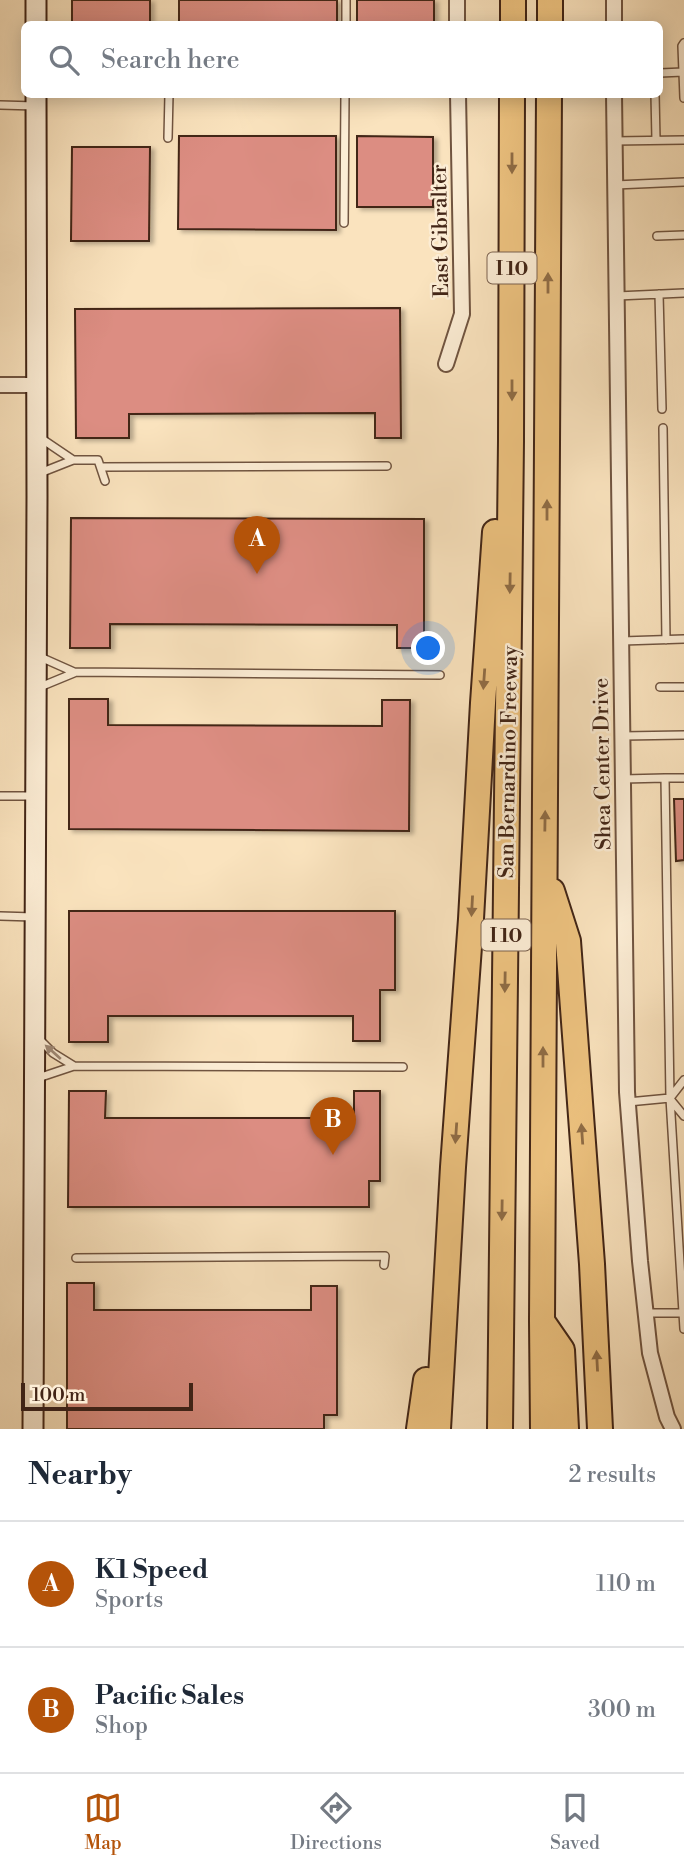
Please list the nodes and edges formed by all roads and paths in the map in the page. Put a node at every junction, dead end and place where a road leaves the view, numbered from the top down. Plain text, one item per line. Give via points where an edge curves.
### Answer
1 (36, 0) edge
2 (346, 0) edge
3 (457, 0) edge
4 (513, 0) edge
5 (550, 0) edge
6 (614, 0) edge
7 (36, 21) edge
8 (346, 21) edge
9 (457, 21) edge
10 (513, 21) edge
11 (550, 21) edge
12 (614, 21) edge
13 (684, 43) edge
14 (683, 72) edge
15 (663, 73) edge
16 (684, 97) edge
17 (169, 98) edge
18 (345, 98) edge
19 (458, 98) edge
20 (513, 98) edge
21 (549, 98) edge
22 (614, 98) edge
23 (655, 98) edge
24 (36, 100) edge
25 (0, 105) edge
26 (168, 138) dead end
27 (656, 140) junction
28 (684, 140) edge
29 (614, 141) junction
30 (684, 182) edge
31 (614, 185) junction
32 (344, 223) dead end
33 (684, 235) edge
34 (657, 236) dead end
35 (684, 293) edge
36 (659, 294) junction
37 (616, 296) junction
38 (446, 364) dead end
39 (0, 385) edge
40 (37, 385) junction
41 (662, 409) dead end
42 (663, 428) dead end
43 (37, 435) junction
44 (511, 441) junction
45 (73, 460) junction
46 (387, 466) dead end
47 (101, 467) junction
48 (36, 474) junction
49 (106, 481) dead end
50 (684, 639) edge
51 (666, 640) junction
52 (621, 641) junction
53 (36, 655) junction
54 (74, 672) junction
55 (440, 675) dead end
56 (660, 687) dead end
57 (684, 687) edge
58 (36, 689) junction
59 (684, 735) edge
60 (622, 736) junction
61 (666, 778) junction
62 (684, 778) edge
63 (623, 779) junction
64 (0, 796) edge
65 (36, 796) junction
66 (545, 867) junction
67 (0, 916) edge
68 (35, 917) junction
69 (35, 1034) junction
70 (74, 1066) junction
71 (403, 1067) dead end
72 (34, 1079) junction
73 (684, 1080) edge
74 (670, 1098) junction
75 (628, 1102) junction
76 (684, 1116) edge
77 (453, 1167) junction
78 (75, 1258) dead end
79 (384, 1265) dead end
80 (684, 1312) edge
81 (646, 1313) junction
82 (542, 1321) junction
83 (684, 1329) edge
84 (33, 1429) edge
85 (419, 1429) edge
86 (438, 1429) edge
87 (500, 1429) edge
88 (543, 1429) edge
89 (566, 1429) edge
90 (600, 1429) edge
91 (673, 1429) edge

1 - 7 main road
2 - 8 lane
3 - 9 street
4 - 10 highway
5 - 11 highway
6 - 12 street
13 - 14 lane
14 - 15 lane
14 - 16 lane
17 - 26 lane
18 - 32 lane
19 - 38 street, East Gibralter via 462,314
20 -> 44 highway, San Bernardino Freeway / I 10
66 -> 21 highway, San Bernardino Freeway / I 10
22 - 29 street, Shea Center Drive
23 - 27 lane
24 - 25 lane
24 - 40 main road
27 - 28 lane
27 - 29 lane
29 - 31 street, Shea Center Drive
30 - 31 lane
31 - 37 street, Shea Center Drive
33 - 34 lane
35 - 36 lane
36 - 37 lane
36 - 41 lane
37 - 52 street, Shea Center Drive
39 - 40 street
40 - 43 main road
42 - 51 lane
43 - 45 lane
43 - 48 main road
44 -> 77 highway via 495,531
44 -> 87 highway, San Bernardino Freeway / I 10
45 - 47 lane via 98,460
45 - 48 lane
46 - 47 lane
47 - 49 lane
48 - 53 main road
50 - 51 lane
51 - 52 lane
52 - 60 street, Shea Center Drive
53 - 54 lane
53 - 58 main road
54 - 55 lane
54 - 58 lane
56 - 57 lane
58 - 65 main road
59 - 60 lane
60 - 63 street, Shea Center Drive
61 - 62 lane
61 - 63 lane
61 - 74 lane
63 - 75 street, Shea Center Drive
64 - 65 lane
65 - 68 main road
82 -> 66 highway, San Bernardino Freeway / I 10
90 -> 66 highway via 568,941
67 - 68 lane
68 - 69 main road
70 -> 69 lane
69 - 72 main road
70 - 71 lane
70 - 72 lane
72 - 84 main road
73 - 74 lane
74 - 75 lane
74 - 76 lane
74 - 80 lane
75 - 81 street, Shea Center Drive
77 - 85 highway
77 - 86 highway
78 - 79 lane via 385,1256
80 - 81 lane
80 - 83 lane
81 - 91 street, Shea Center Drive via 650,1353
82 - 88 highway, San Bernardino Freeway / I 10
82 - 89 highway via 562,1350

